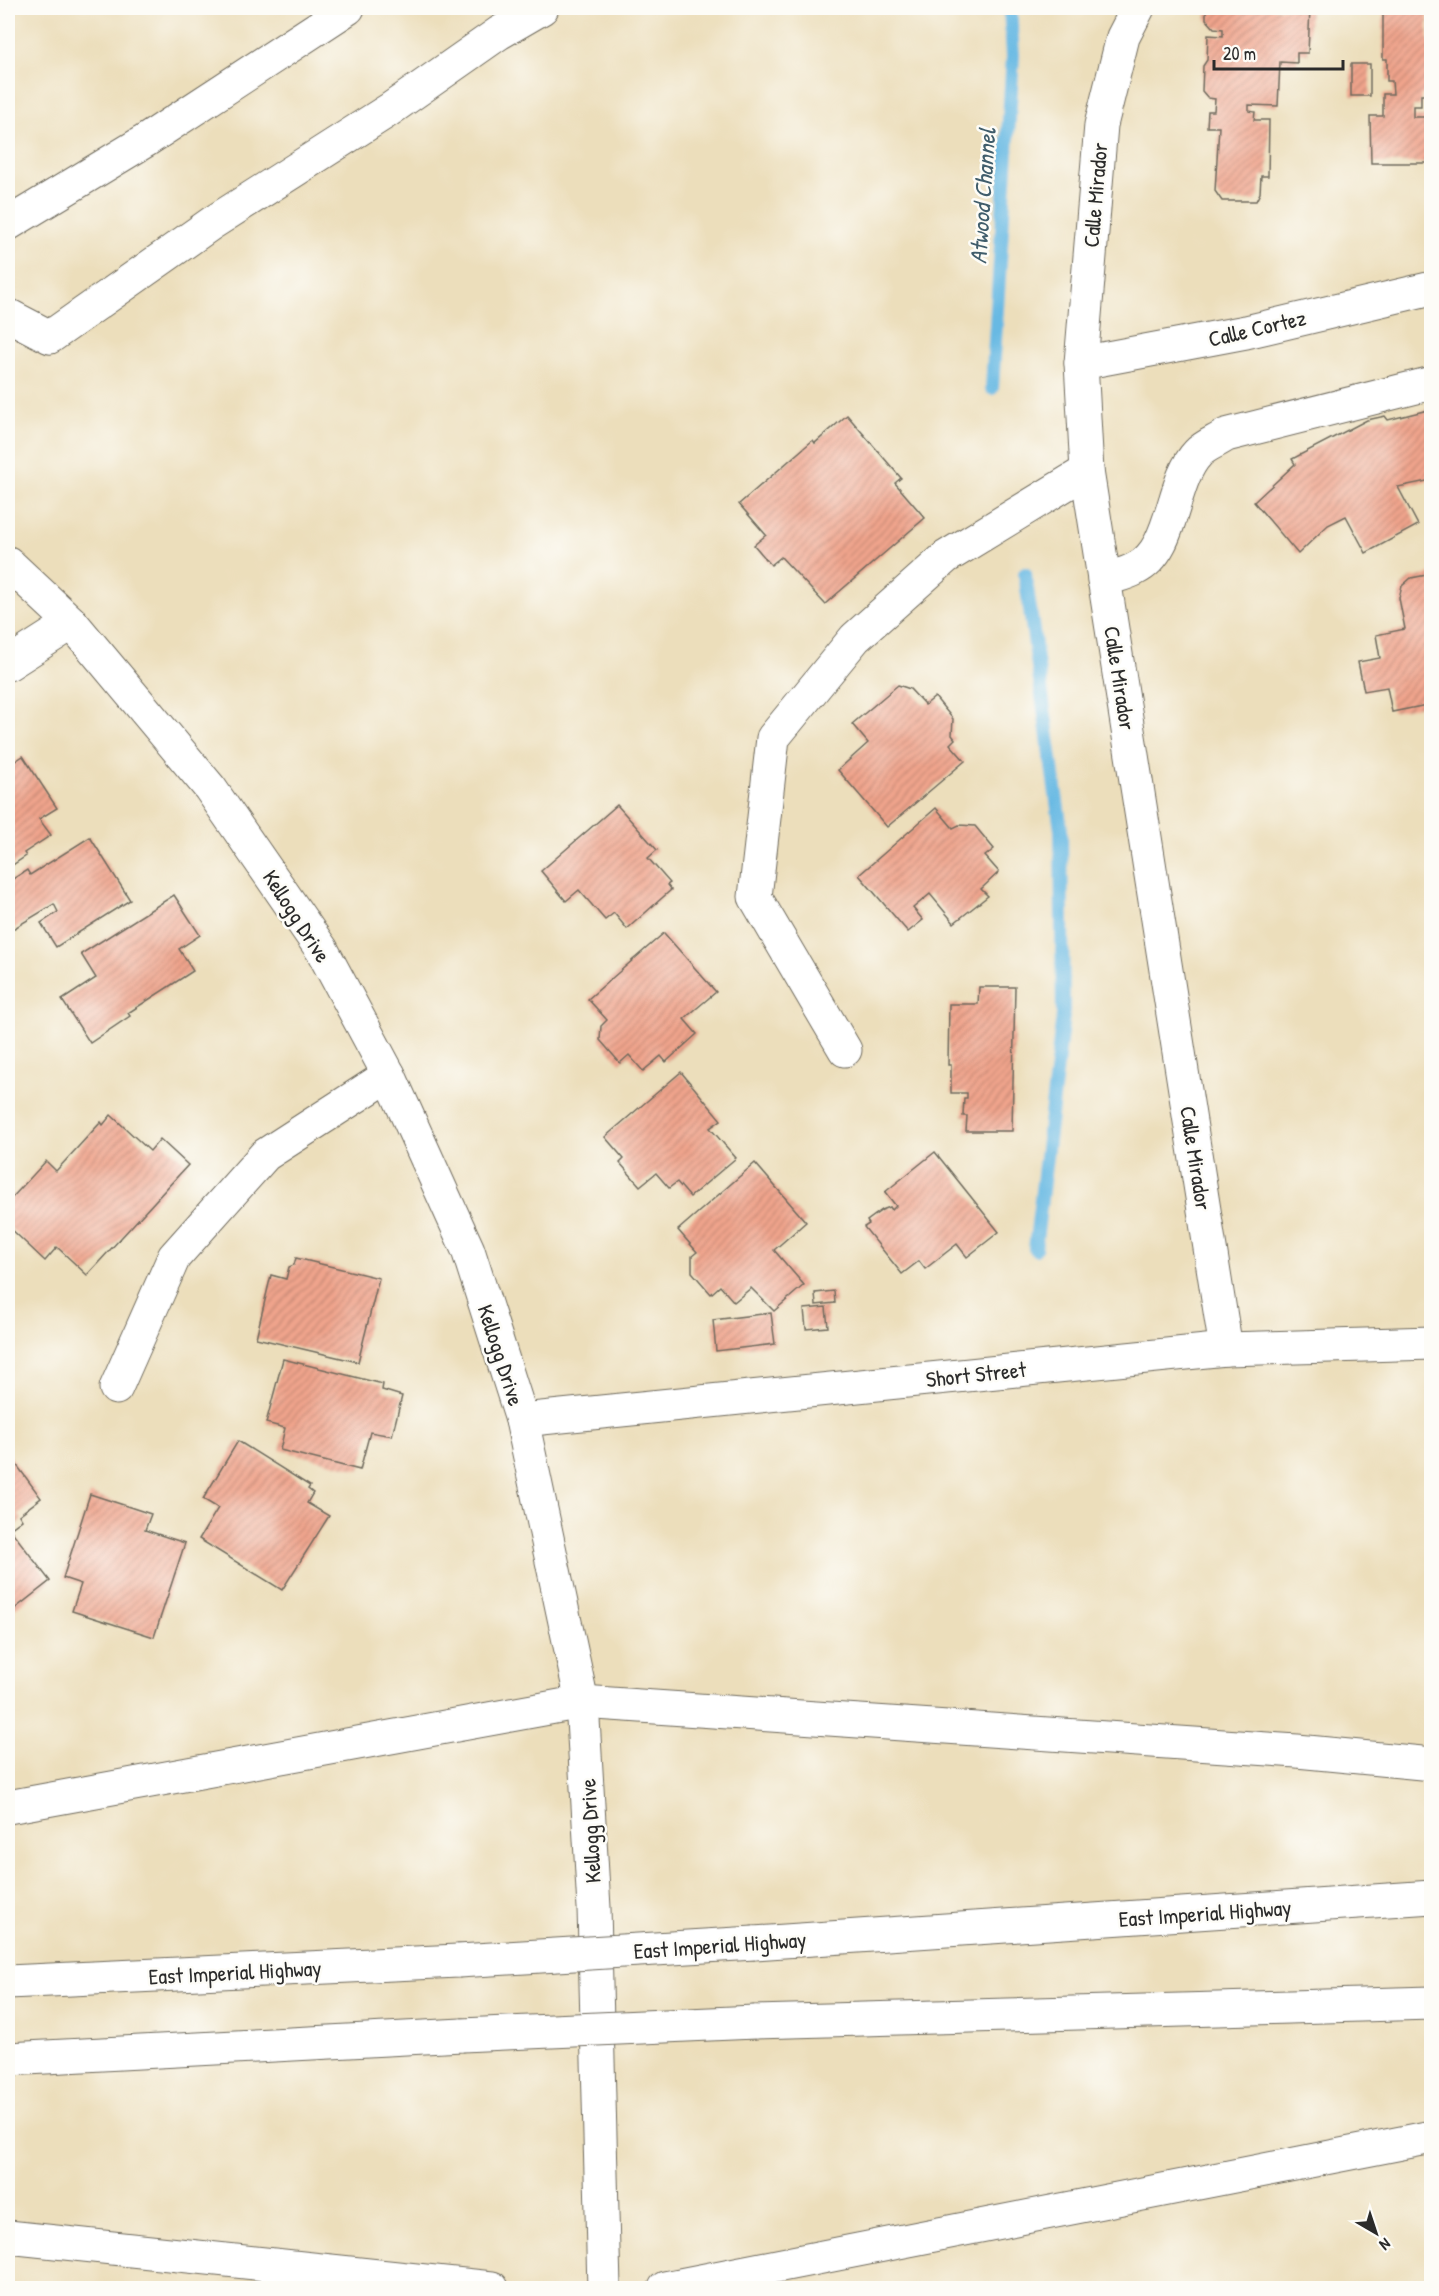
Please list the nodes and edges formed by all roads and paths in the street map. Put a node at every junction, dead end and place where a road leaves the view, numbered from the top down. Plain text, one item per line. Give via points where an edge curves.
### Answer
1 (348, 8) edge
2 (542, 8) edge
3 (1138, 8) edge
4 (8, 225) edge
5 (1431, 288) edge
6 (8, 315) edge
7 (1081, 363) junction
8 (1431, 383) edge
9 (1087, 471) junction
10 (8, 563) edge
11 (1104, 580) junction
12 (72, 624) junction
13 (8, 664) edge
14 (845, 1050) dead end
15 (389, 1074) junction
16 (1431, 1343) edge
17 (1226, 1350) junction
18 (116, 1388) dead end
19 (522, 1420) junction
20 (582, 1702) junction
21 (1431, 1764) edge
22 (8, 1807) edge
23 (1431, 1897) edge
24 (8, 1982) edge
25 (1431, 2003) edge
26 (8, 2059) edge
27 (1431, 2137) edge
28 (8, 2237) edge
29 (492, 2289) edge
30 (604, 2289) edge
31 (665, 2289) edge

1 - 4 main road
2 - 6 main road via 212,223 50,337
3 - 7 main road, Calle Mirador via 1123,37 1101,125
5 - 7 main road, Calle Cortez via 1246,332
7 - 9 main road, Calle Mirador
8 - 11 main road via 1226,435 1199,452 1182,478 1171,523 1155,550 1137,569
9 - 11 main road, Calle Mirador
9 - 14 main road via 946,557 855,638 773,738 755,897
10 - 12 main road, Kellogg Drive
11 - 17 main road, Calle Mirador
12 - 13 main road
12 - 15 main road, Kellogg Drive via 210,788 322,950
15 - 18 main road via 265,1155 174,1257
15 - 19 main road, Kellogg Drive via 468,1250
16 - 17 main road, Short Street
17 - 19 main road, Short Street
19 - 20 main road, Kellogg Drive
20 - 21 main road via 1285,1750
20 - 22 main road
20 - 30 main road, Kellogg Drive via 594,1908
23 - 24 main road, East Imperial Highway, bridge via 458,1961
25 - 26 main road, bridge via 755,2022
27 - 31 main road
28 - 29 main road

